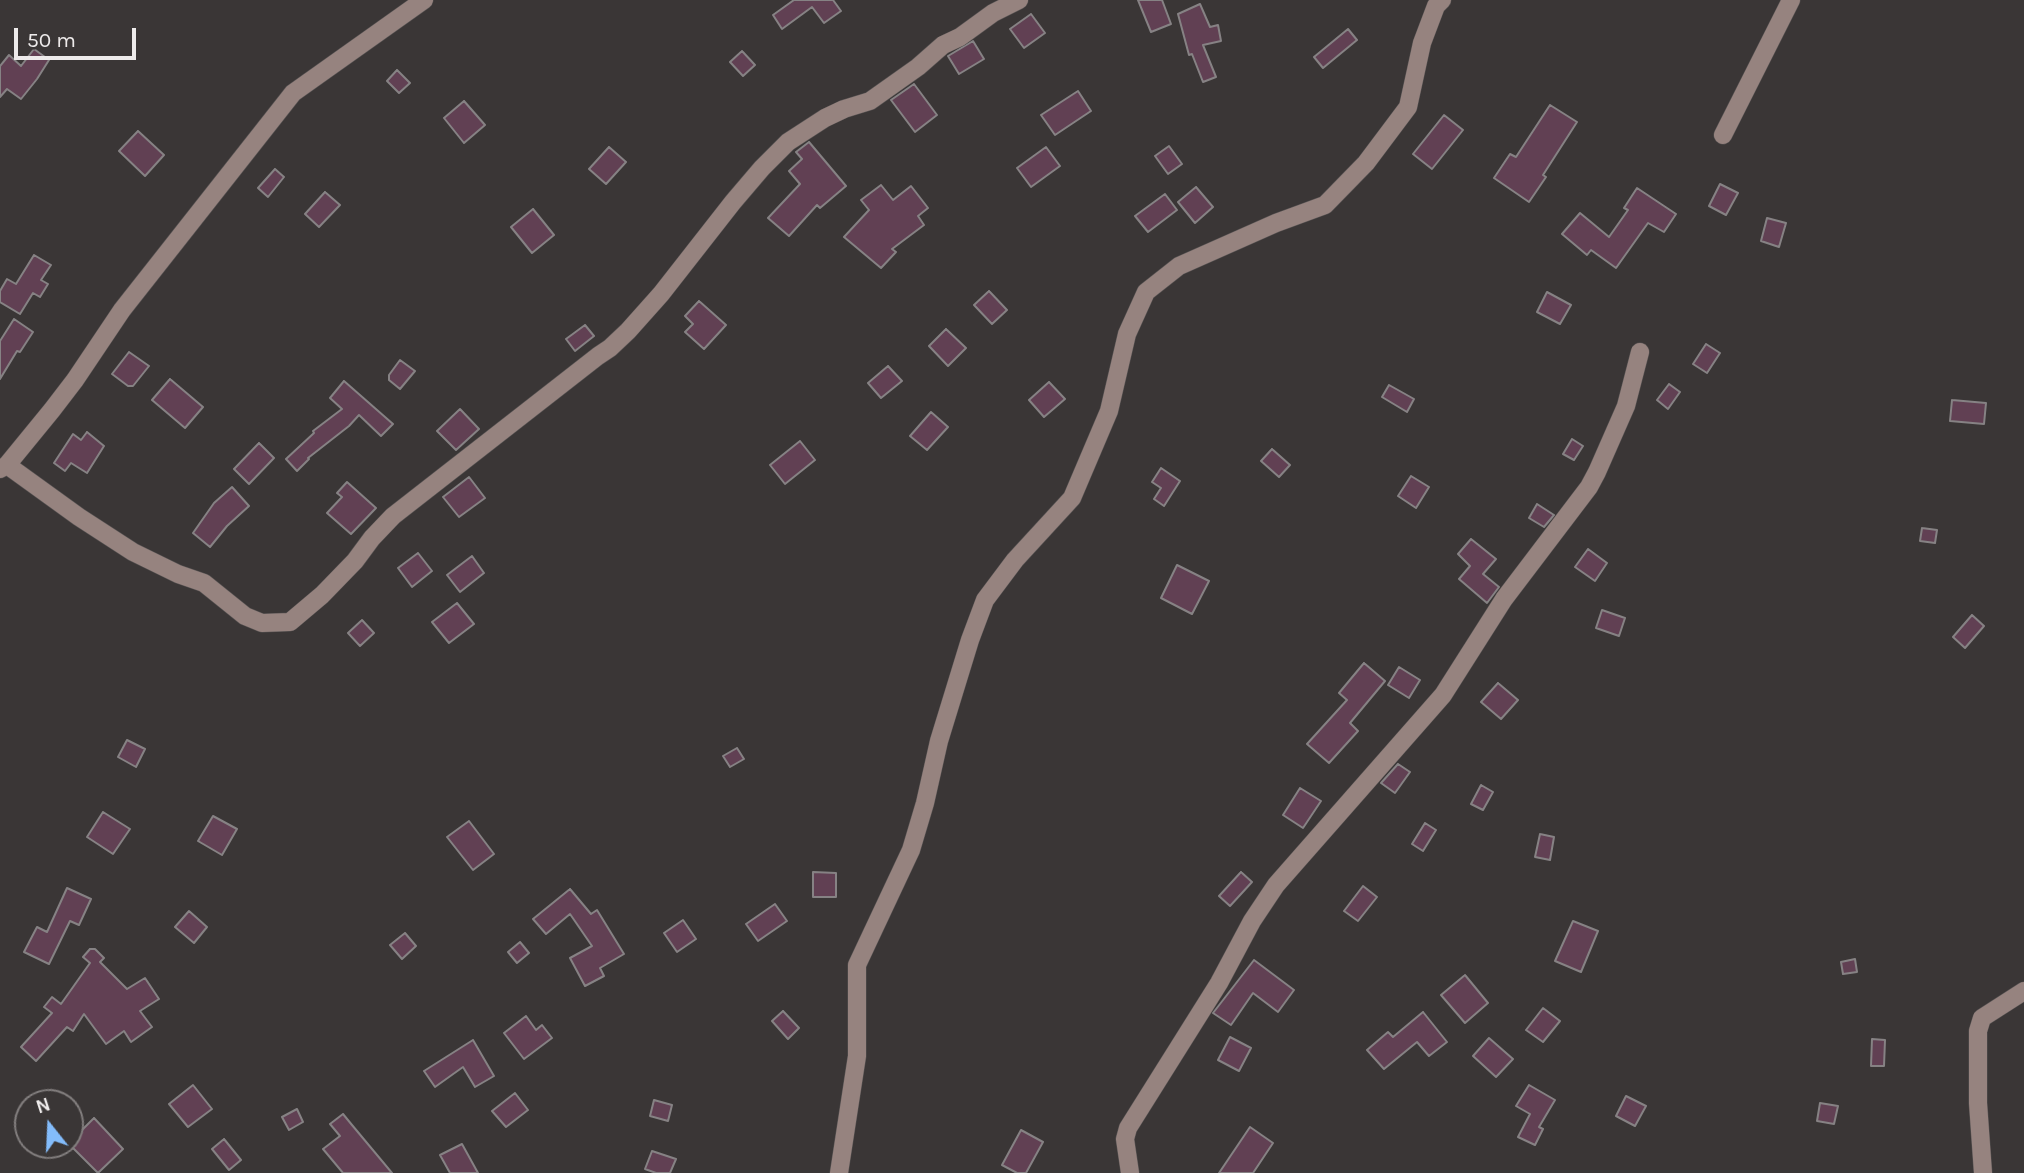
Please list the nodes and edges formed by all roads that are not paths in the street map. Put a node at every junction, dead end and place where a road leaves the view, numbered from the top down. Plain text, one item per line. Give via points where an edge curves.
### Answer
1 (424, 0) edge
2 (1019, 0) edge
3 (1442, 0) edge
4 (1791, 0) edge
5 (1723, 135) dead end
6 (1640, 352) dead end
7 (4, 467) edge
8 (2024, 991) edge
9 (839, 1173) edge
10 (1130, 1173) edge
11 (1983, 1173) edge

1 - 7 street via 293,93
2 - 7 street via 943,46 870,101 844,109 788,142 740,193 628,331 393,516 322,595 289,621 262,623 245,616 204,583 133,552
3 - 9 street via 1422,43 1408,107 1366,163 1325,205 1179,266 1146,292 1128,334 1110,411 1072,498 985,600 939,741 911,850 858,965 857,1056
4 - 5 street
6 - 10 street via 1626,406 1589,487 1504,599 1443,695 1276,885 1252,921 1219,983 1128,1128
8 - 11 street via 1982,1018 1978,1031

